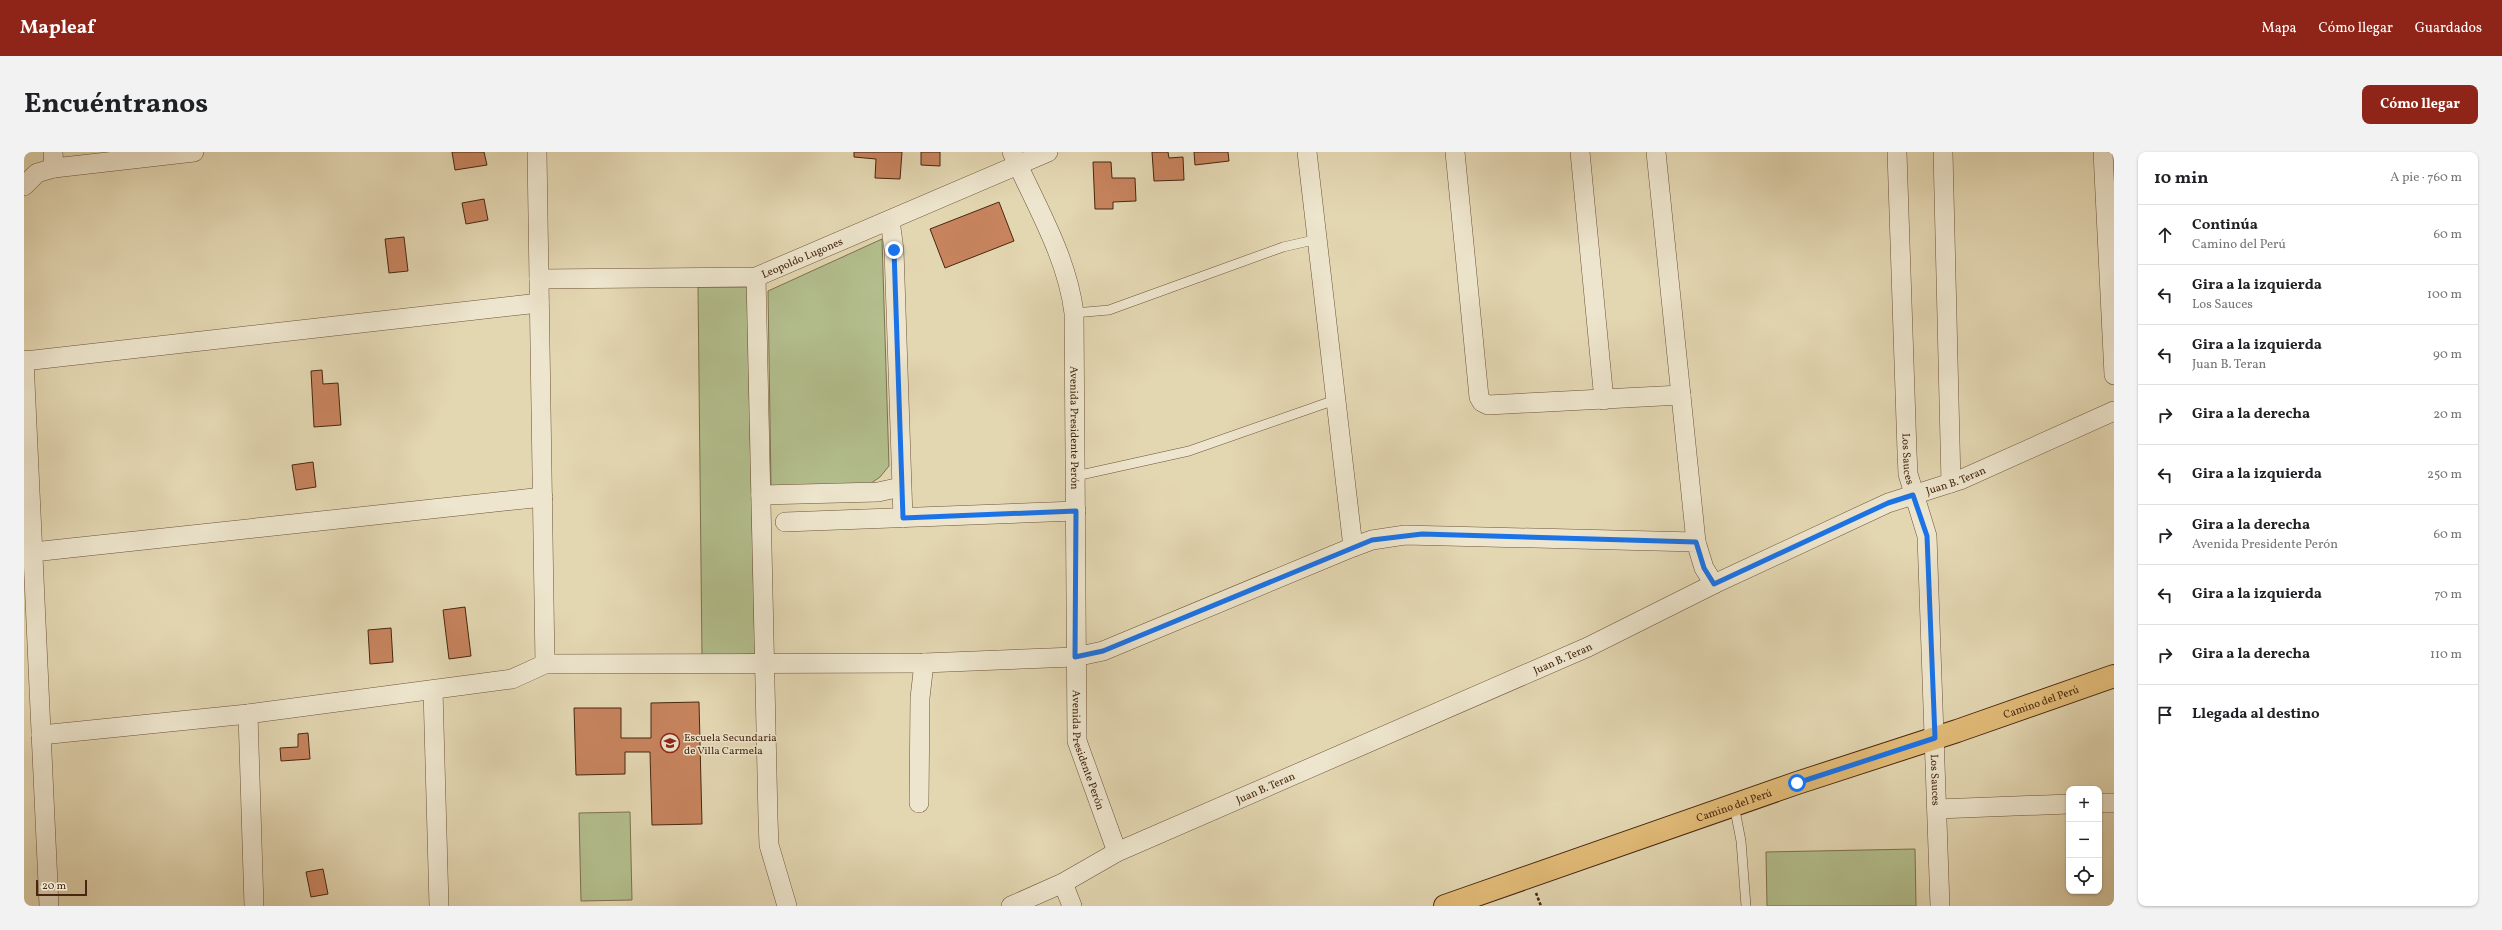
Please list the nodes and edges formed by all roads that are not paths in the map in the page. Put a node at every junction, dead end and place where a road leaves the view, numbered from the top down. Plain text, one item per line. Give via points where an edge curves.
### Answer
1 (194, 152) edge
2 (537, 152) edge
3 (1048, 152) edge
4 (1307, 152) edge
5 (1455, 152) edge
6 (1580, 152) edge
7 (1656, 152) edge
8 (1897, 152) edge
9 (1943, 152) edge
10 (2103, 152) edge
11 (1015, 158) edge
12 (53, 160) edge
13 (24, 186) edge
14 (890, 220) junction
15 (1318, 239) junction
16 (756, 277) junction
17 (539, 279) junction
18 (539, 303) junction
19 (1074, 313) junction
20 (24, 361) edge
21 (2114, 375) edge
22 (1681, 395) junction
23 (1335, 400) junction
24 (1604, 400) junction
25 (2114, 411) edge
26 (1076, 476) junction
27 (1951, 483) junction
28 (901, 487) junction
29 (761, 495) junction
30 (1913, 495) junction
31 (543, 497) junction
32 (1076, 511) junction
33 (903, 518) junction
34 (785, 522) dead end
35 (1696, 542) junction
36 (1353, 546) junction
37 (33, 552) junction
38 (1714, 584) junction
39 (1075, 657) junction
40 (924, 663) junction
41 (545, 664) junction
42 (764, 664) junction
43 (2114, 676) edge
44 (433, 690) junction
45 (248, 714) junction
46 (41, 735) junction
47 (1935, 738) junction
48 (2114, 802) edge
49 (919, 803) dead end
50 (2102, 803) edge
51 (2066, 804) edge
52 (1734, 806) junction
53 (1937, 808) junction
54 (1117, 852) junction
55 (1063, 883) junction
56 (49, 906) edge
57 (254, 906) edge
58 (439, 906) edge
59 (787, 906) edge
60 (1011, 906) edge
61 (1072, 906) edge
62 (1445, 906) edge
63 (1746, 906) edge
64 (1940, 906) edge

1 - 12 street
2 - 17 street
3 - 11 street, Leopoldo Lugones
4 - 15 street
5 - 24 street via 1479,397 1482,402 1488,405
6 - 24 street
7 - 22 street
8 - 30 street, Los Sauces via 1906,452
9 - 27 street
10 - 21 street
11 - 14 street, Leopoldo Lugones
11 - 19 street, Avenida Presidente Perón via 1064,267
12 - 13 street
14 - 16 street, Leopoldo Lugones
14 - 28 street via 894,250
15 - 19 lane via 1283,247 1109,310
15 - 23 street
16 - 17 street, Leopoldo Lugones
16 - 29 street
17 - 18 street
18 - 20 street
18 - 31 street
19 - 26 street, Avenida Presidente Perón
20 - 37 street
22 - 24 street
22 - 35 street
23 - 26 lane via 1189,451
23 - 36 street
25 - 27 street, Juan B. Teran
26 - 32 street, Avenida Presidente Perón
27 - 30 street, Juan B. Teran
28 - 29 street via 878,492
28 - 33 street
29 - 42 street
30 - 38 street, Juan B. Teran via 1888,503
30 - 47 street, Los Sauces via 1927,536
31 - 37 street
31 - 41 street
32 - 33 street
32 - 39 street, Avenida Presidente Perón
33 - 34 street
35 - 36 street via 1422,534 1372,540
35 - 38 street via 1704,568
36 - 39 street via 1103,651
37 - 46 street
38 - 54 street, Juan B. Teran via 1588,647
39 - 40 street
39 - 54 street, Avenida Presidente Perón via 1077,741
40 - 42 street
40 - 49 street via 920,698
41 - 42 street
41 - 44 street via 512,680
42 - 59 street via 770,844
43 - 47 main road, Camino del Perú
44 - 45 street
44 - 58 street
45 - 46 street
45 - 57 street
46 - 56 street
47 - 52 main road, Camino del Perú
47 - 53 street, Los Sauces
48 - 50 street
51 - 53 street
52 - 62 main road, Camino del Perú
52 - 63 lane via 1741,841
53 - 64 street, Los Sauces
54 - 55 street, Juan B. Teran
55 - 60 street, Juan B. Teran
55 - 61 street

